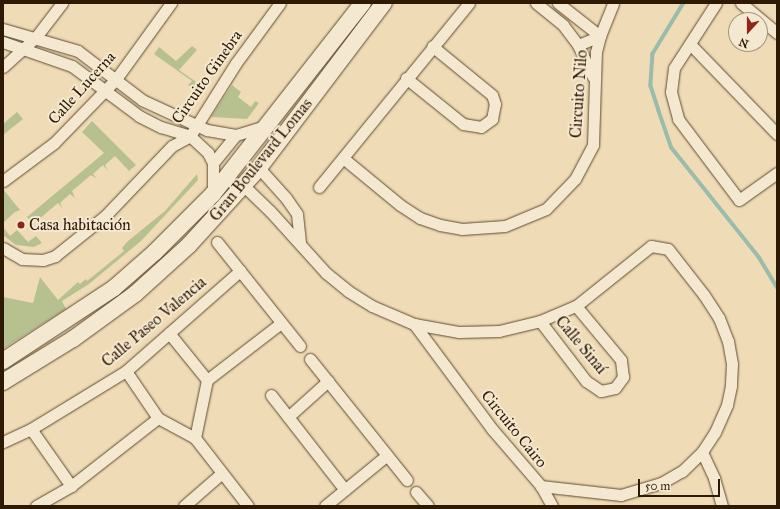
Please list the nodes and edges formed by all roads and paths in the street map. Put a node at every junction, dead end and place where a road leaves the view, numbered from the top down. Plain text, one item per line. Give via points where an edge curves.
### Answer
1 (62, 3) edge
2 (171, 3) edge
3 (279, 3) edge
4 (362, 3) edge
5 (384, 3) edge
6 (469, 3) edge
7 (536, 3) edge
8 (558, 3) edge
9 (613, 3) edge
10 (716, 3) edge
11 (740, 3) edge
12 (3, 28) edge
13 (777, 33) edge
14 (600, 36) junction
15 (36, 37) junction
16 (3, 42) edge
17 (690, 44) junction
18 (578, 45) junction
19 (432, 46) junction
20 (24, 48) junction
21 (3, 67) edge
22 (406, 78) junction
23 (116, 79) junction
24 (594, 79) junction
25 (104, 91) junction
26 (285, 102) junction
27 (299, 115) junction
28 (268, 124) junction
29 (195, 125) junction
30 (777, 134) edge
31 (236, 135) junction
32 (190, 136) junction
33 (343, 158) junction
34 (213, 163) junction
35 (259, 168) junction
36 (777, 172) edge
37 (3, 181) edge
38 (244, 186) junction
39 (319, 187) dead end
40 (213, 194) junction
41 (217, 242) dead end
42 (300, 244) junction
43 (3, 248) edge
44 (240, 271) junction
45 (576, 306) junction
46 (540, 321) junction
47 (281, 323) junction
48 (414, 324) junction
49 (169, 333) junction
50 (300, 346) dead end
51 (310, 359) dead end
52 (3, 361) edge
53 (126, 371) junction
54 (207, 380) junction
55 (328, 381) junction
56 (3, 382) edge
57 (271, 395) dead end
58 (288, 417) junction
59 (158, 418) junction
60 (31, 429) junction
61 (195, 438) junction
62 (3, 442) edge
63 (702, 452) junction
64 (387, 455) junction
65 (222, 473) junction
66 (407, 480) dead end
67 (71, 486) junction
68 (541, 486) junction
69 (345, 490) junction
70 (416, 492) dead end
71 (36, 506) edge
72 (184, 506) edge
73 (248, 506) edge
74 (325, 506) edge
75 (428, 506) edge
76 (552, 506) edge
77 (722, 506) edge

1 - 15 street
2 - 23 street, Calle Lucerna
3 - 29 street, Circuito Ginebra
4 - 26 main road, Gran Boulevard Lomas
5 - 27 main road, Gran Boulevard Lomas
6 - 19 street
7 - 18 street via 563,24
8 - 14 street
9 - 14 street, Circuito Nilo
10 - 17 street
11 - 13 street
12 - 15 street
14 - 18 street
14 - 24 street, Circuito Nilo
15 - 20 street
15 - 23 street via 78,51
16 - 20 street
17 - 30 street
17 - 36 street via 674,68 671,92 678,119 739,200
18 - 24 street
19 - 22 street
19 - 22 street via 492,95 495,104 492,119 480,127 463,124
20 - 21 street
20 - 25 street via 72,66
22 - 33 street
23 - 25 street, Calle Lucerna
23 - 29 street via 159,110
24 - 33 street, Circuito Nilo via 594,135 586,161 562,194 546,209 504,226 462,229 420,218 400,205
25 - 32 street via 145,119
25 - 37 street, Calle Lucerna via 54,143
26 - 27 main road
26 - 28 main road, Gran Boulevard Lomas
27 - 35 main road, Gran Boulevard Lomas
28 - 31 street
28 - 40 main road, Gran Boulevard Lomas
29 - 31 street
29 - 32 street, Circuito Ginebra
31 - 34 street
32 - 34 street via 208,153
32 - 43 street, Circuito Ginebra via 172,146 105,216 55,256 35,261 22,259
33 - 39 street
34 - 40 street
35 - 38 main road, Gran Boulevard Lomas
35 - 42 street via 297,214
38 - 42 street, Circuito Cairo
38 - 56 main road, Gran Boulevard Lomas via 189,245 135,294 73,339
40 - 52 main road, Gran Boulevard Lomas via 155,252 114,288
41 - 44 street
42 - 48 street, Circuito Cairo via 326,273 348,291 372,306
44 - 47 street
44 - 49 street, Calle Paseo Valencia
45 - 46 street, Circuito Cairo
45 - 46 street, Calle Sinaí via 621,360 623,377 615,388 601,391 586,381
45 - 63 street, Circuito Cairo via 651,246 668,249 719,318 728,341 732,364 727,406 716,432
46 - 48 street, Circuito Cairo via 499,331 479,332
47 - 50 street
47 - 54 street
48 - 68 street, Circuito Cairo via 492,429
49 - 53 street, Calle Paseo Valencia
49 - 54 street
51 - 55 street
53 - 59 street
53 - 60 street, Calle Paseo Valencia
54 - 61 street
55 - 58 street
55 - 64 street
57 - 58 street
58 - 69 street
59 - 61 street
59 - 67 street
60 - 62 street, Calle Paseo Valencia
60 - 67 street
61 - 65 street
63 - 68 street, Circuito Cairo via 682,471 640,491 621,495
63 - 77 street via 714,478
64 - 66 street
64 - 69 street
65 - 72 street
65 - 73 street
67 - 71 street
68 - 76 street
69 - 74 street
70 - 75 street

